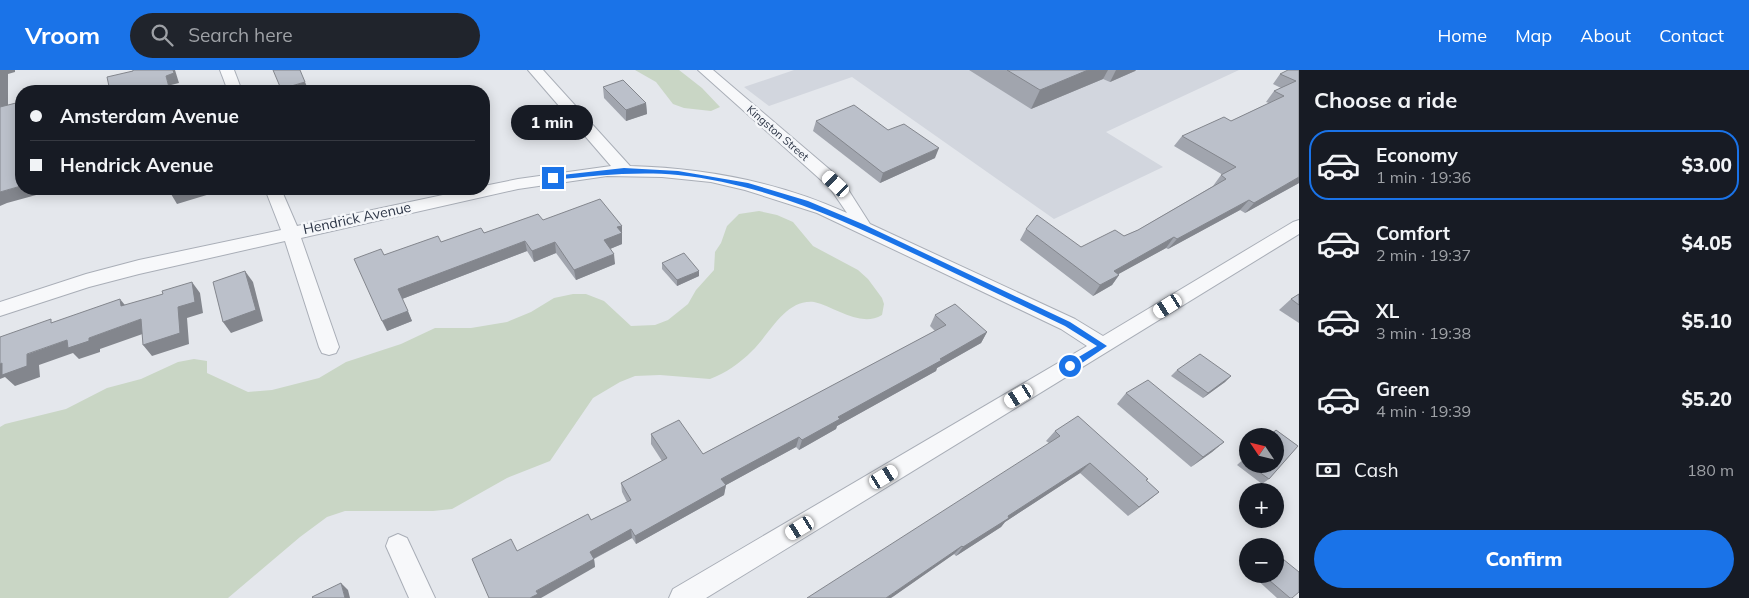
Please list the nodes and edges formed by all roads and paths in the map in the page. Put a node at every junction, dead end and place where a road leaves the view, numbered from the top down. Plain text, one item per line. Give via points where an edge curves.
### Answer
1 (227, 70) edge
2 (535, 70) edge
3 (705, 70) edge
4 (233, 85) edge
5 (624, 170) junction
6 (490, 190) edge
7 (275, 195) edge
8 (467, 195) edge
9 (863, 227) junction
10 (291, 233) junction
11 (1293, 237) edge
12 (0, 309) edge
13 (1103, 346) junction
14 (329, 347) dead end
15 (398, 546) dead end
16 (422, 598) edge
17 (682, 598) edge

1 - 4 street
2 - 5 street
3 - 9 street, Kingston Street via 836,184
5 - 6 street, Hendrick Avenue via 564,176
5 - 9 street, Hendrick Avenue via 695,175 748,185 805,202
7 - 10 street
8 - 10 street, Hendrick Avenue
9 - 13 street, Hendrick Avenue via 1068,324
10 - 12 street, Hendrick Avenue via 111,274
10 - 14 street
11 - 13 street
13 - 17 street
15 - 16 street

